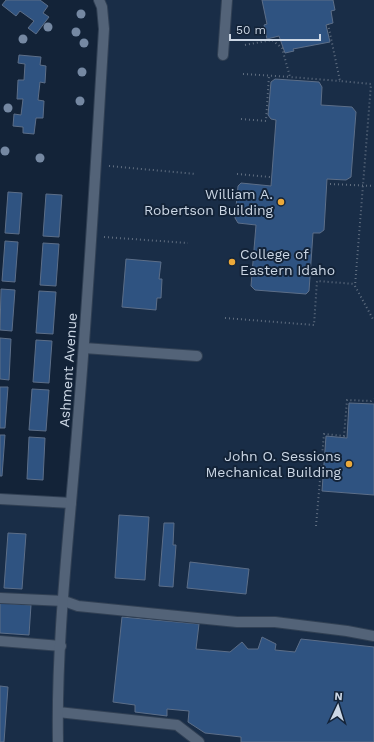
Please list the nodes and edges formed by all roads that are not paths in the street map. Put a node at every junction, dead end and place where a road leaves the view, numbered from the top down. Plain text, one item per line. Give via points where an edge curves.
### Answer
1 (100, 0) edge
2 (227, 0) edge
3 (223, 55) dead end
4 (84, 348) junction
5 (198, 356) dead end
6 (0, 499) edge
7 (71, 503) junction
8 (0, 598) edge
9 (64, 601) junction
10 (374, 636) edge
11 (0, 641) edge
12 (61, 646) junction
13 (58, 712) junction
14 (58, 742) edge
15 (199, 742) edge

1 - 4 street, Ashment Avenue via 104,29
2 - 3 street
4 - 5 street
4 - 7 street, Ashment Avenue
6 - 7 street
7 - 9 street, Ashment Avenue
8 - 9 street
9 - 10 street via 78,606 237,622 275,622
9 - 12 street, Ashment Avenue
11 - 12 street
12 - 13 street, Ashment Avenue
13 - 14 street, Ashment Avenue
13 - 15 street via 177,725

